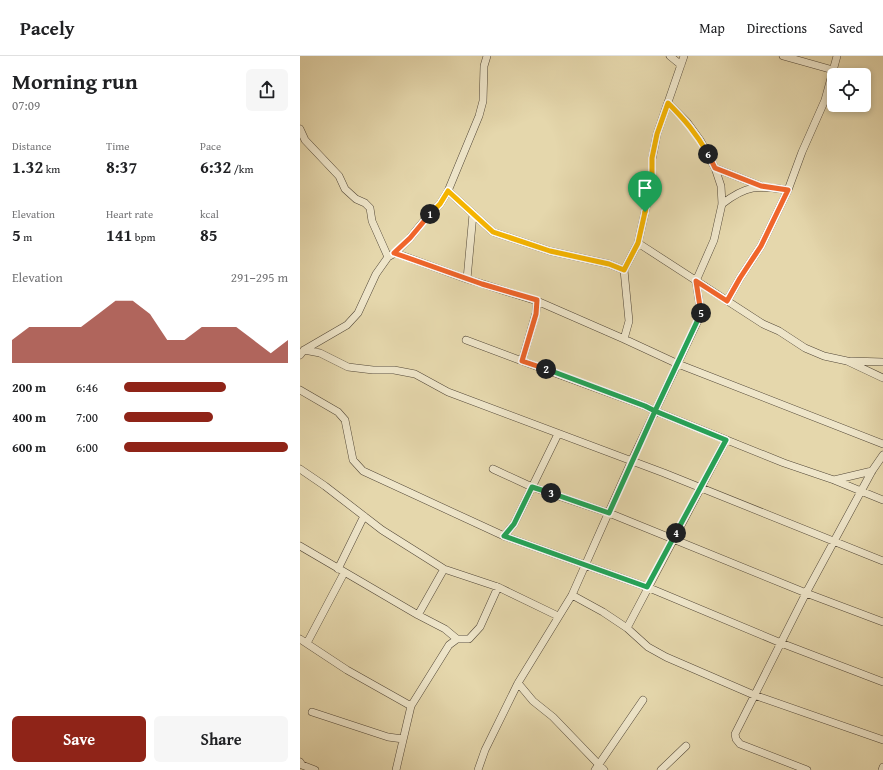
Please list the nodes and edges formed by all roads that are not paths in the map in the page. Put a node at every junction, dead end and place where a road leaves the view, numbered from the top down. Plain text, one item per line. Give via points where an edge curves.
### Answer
1 (487, 56) edge
2 (670, 56) edge
3 (684, 56) edge
4 (783, 56) edge
5 (837, 56) edge
6 (681, 65) junction
7 (827, 68) edge
8 (834, 68) edge
9 (827, 92) edge
10 (668, 103) junction
11 (300, 129) edge
12 (715, 168) junction
13 (761, 186) junction
14 (788, 190) junction
15 (448, 191) junction
16 (722, 204) junction
17 (473, 214) junction
18 (638, 243) junction
19 (394, 253) junction
20 (388, 257) junction
21 (624, 270) junction
22 (467, 279) junction
23 (696, 281) junction
24 (537, 300) junction
25 (727, 301) junction
26 (624, 339) junction
27 (466, 340) dead end
28 (302, 353) edge
29 (522, 361) junction
30 (847, 361) junction
31 (883, 362) edge
32 (678, 364) junction
33 (883, 378) edge
34 (300, 390) edge
35 (655, 411) junction
36 (558, 434) junction
37 (726, 440) junction
38 (883, 444) edge
39 (883, 455) edge
40 (631, 462) junction
41 (300, 469) edge
42 (492, 469) dead end
43 (872, 472) junction
44 (834, 480) junction
45 (532, 487) junction
46 (700, 489) junction
47 (862, 491) junction
48 (883, 500) edge
49 (609, 513) junction
50 (364, 516) junction
51 (504, 536) junction
52 (673, 538) junction
53 (834, 542) junction
54 (300, 546) edge
55 (883, 561) edge
56 (585, 564) junction
57 (444, 569) junction
58 (341, 571) junction
59 (498, 587) junction
60 (647, 587) junction
61 (806, 593) junction
62 (569, 600) junction
63 (418, 616) junction
64 (558, 616) junction
65 (883, 622) edge
66 (627, 628) junction
67 (300, 639) edge
68 (457, 639) junction
69 (307, 643) junction
70 (782, 643) junction
71 (883, 682) edge
72 (518, 683) junction
73 (754, 695) junction
74 (643, 700) dead end
75 (411, 706) junction
76 (312, 712) dead end
77 (403, 739) junction
78 (883, 740) edge
79 (686, 746) dead end
80 (300, 762) edge
81 (596, 767) edge
82 (883, 767) edge
83 (315, 770) edge
84 (396, 770) edge
85 (478, 770) edge
86 (604, 770) edge
87 (661, 770) edge
88 (807, 770) edge
89 (882, 770) edge

1 - 15 street via 479,116
2 - 6 street
3 - 6 street
4 - 7 street
5 - 8 street
6 - 10 street
9 - 14 street
10 - 12 street via 687,122
10 - 18 street via 654,146 652,181
11 - 20 street via 305,140 339,176 345,189 370,208 372,221
12 - 13 street
12 - 16 street via 721,186
13 - 14 street
13 - 16 street via 735,194
14 - 25 street via 761,246
15 - 17 street
15 - 19 street via 440,204
16 - 23 street via 714,240
17 - 21 street via 493,232 550,251 609,264
17 - 22 street
18 - 21 street
18 - 23 street
19 - 20 street
19 - 22 street
20 - 28 street via 376,274 358,312 347,325
21 - 26 street via 629,320
22 - 24 street
23 - 25 street
23 - 32 street via 701,314
24 - 26 street
24 - 29 street via 536,314
25 - 30 street via 805,348 824,356
26 - 32 street
27 - 29 street
28 - 36 street via 320,353 348,367 415,374 448,392
29 - 35 street
30 - 31 street
30 - 33 street
32 - 35 street
32 - 38 street
34 - 51 street via 338,412 345,420 353,460 363,471
35 - 37 street
35 - 40 street
36 - 40 street
36 - 45 street
37 - 44 street
37 - 46 street
39 - 43 street
40 - 46 street
40 - 49 street
41 - 50 street
42 - 45 street
43 - 44 street
43 - 47 street
44 - 47 street
45 - 49 street
45 - 51 street via 514,524
46 - 52 street
46 - 53 street
47 - 48 street
47 - 53 street
49 - 52 street
49 - 56 street
50 - 57 street
50 - 58 street
51 - 56 street
52 - 60 street
52 - 61 street
53 - 55 street
53 - 61 street
54 - 58 street
56 - 60 street
56 - 62 street
57 - 59 street
57 - 63 street
58 - 63 street
58 - 69 street
59 - 64 street
59 - 68 street via 480,627 469,639
60 - 66 street
60 - 70 street
61 - 65 street
61 - 70 street
62 - 64 street
62 - 66 street via 603,612
63 - 68 street via 445,628
64 - 72 street
66 - 73 street via 648,647 666,657
67 - 69 street
68 - 75 street via 448,645
69 - 75 street via 347,670
70 - 71 street
70 - 73 street
72 - 81 street via 533,701 553,717
72 - 85 street
73 - 78 street
73 - 88 street via 734,734 736,739 740,744
74 - 81 street
75 - 77 street
76 - 77 street via 388,737
77 - 84 street
79 - 87 street
80 - 83 street
81 - 86 street
82 - 89 street

